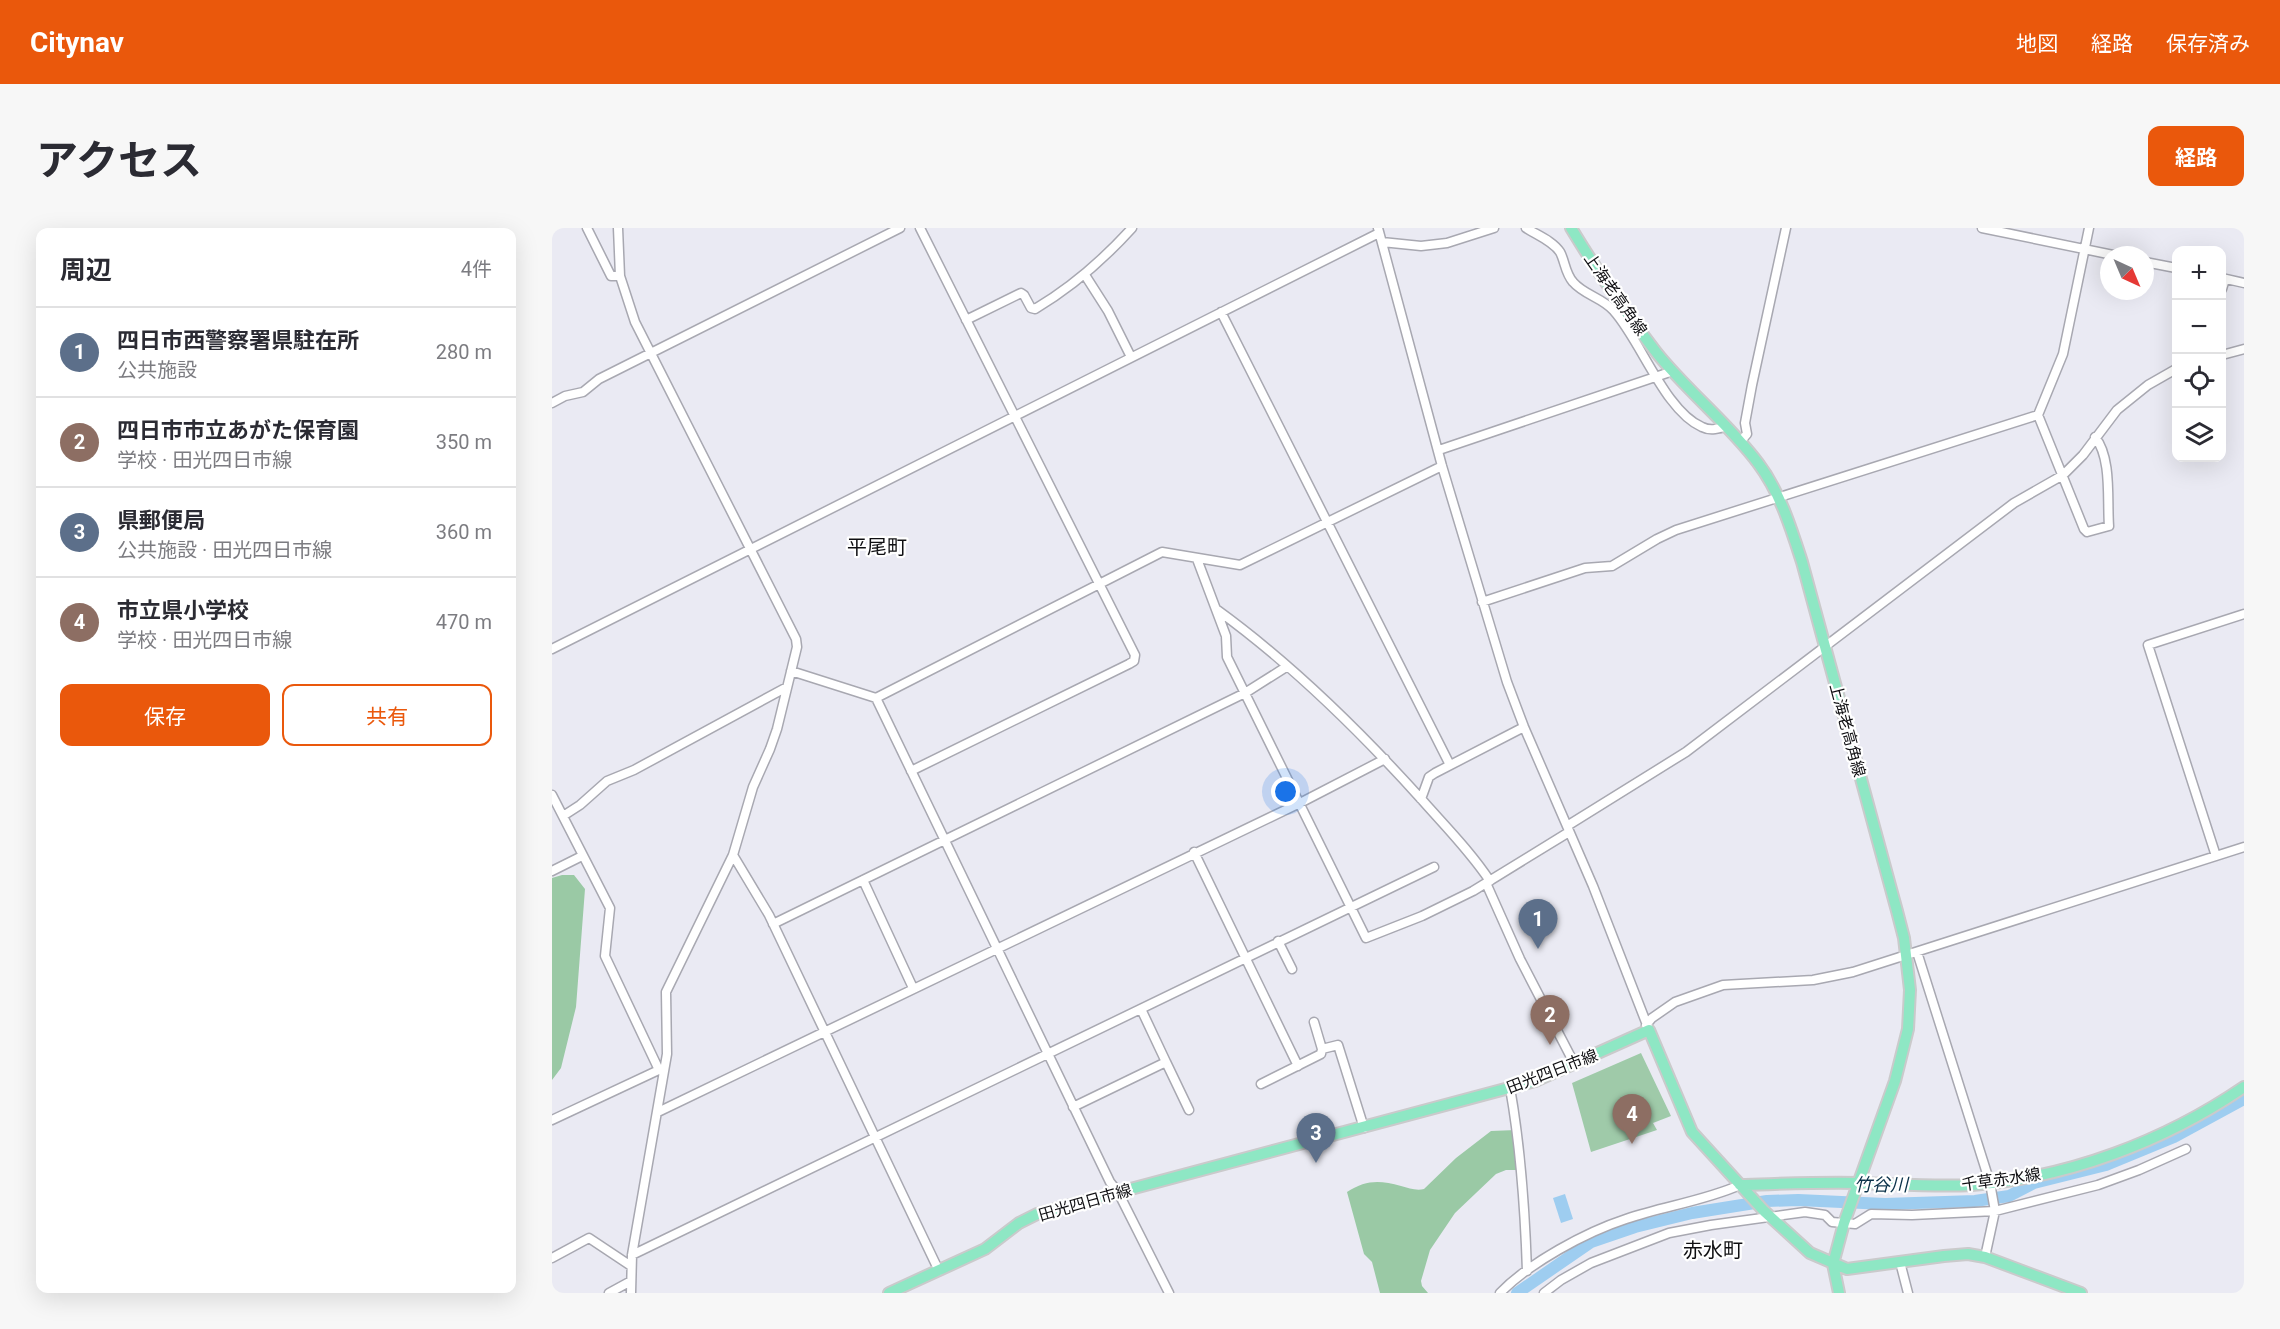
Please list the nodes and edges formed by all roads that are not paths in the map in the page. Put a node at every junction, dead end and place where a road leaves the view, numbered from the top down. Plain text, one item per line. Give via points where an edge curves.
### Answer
1 (587, 228) edge
2 (618, 228) edge
3 (900, 228) edge
4 (920, 228) edge
5 (1132, 228) edge
6 (1494, 228) edge
7 (1526, 228) edge
8 (1571, 228) edge
9 (1786, 228) edge
10 (1982, 228) edge
11 (2089, 228) edge
12 (1378, 230) edge
13 (1382, 242) junction
14 (2084, 249) junction
15 (2100, 252) edge
16 (2154, 264) edge
17 (2172, 267) edge
18 (1085, 275) junction
19 (620, 276) junction
20 (2226, 279) edge
21 (2244, 283) edge
22 (1221, 312) junction
23 (966, 320) junction
24 (2244, 349) edge
25 (650, 353) junction
26 (2226, 354) edge
27 (1131, 357) junction
28 (1673, 371) junction
29 (2172, 371) edge
30 (1656, 376) junction
31 (552, 403) edge
32 (1014, 415) junction
33 (2038, 415) junction
34 (1725, 427) junction
35 (2095, 437) junction
36 (1740, 442) junction
37 (1439, 450) junction
38 (1442, 466) junction
39 (2063, 475) junction
40 (1779, 498) junction
41 (1328, 523) junction
42 (751, 548) junction
43 (1197, 560) junction
44 (1098, 584) junction
45 (1482, 602) junction
46 (1215, 609) junction
47 (2244, 614) edge
48 (552, 648) edge
49 (1825, 648) junction
50 (1286, 667) junction
51 (791, 671) junction
52 (787, 687) junction
53 (1245, 693) junction
54 (876, 698) junction
55 (1524, 727) junction
56 (1385, 759) junction
57 (1450, 765) junction
58 (911, 771) junction
59 (552, 795) edge
60 (1421, 800) junction
61 (1300, 803) junction
62 (563, 816) junction
63 (1568, 829) junction
64 (944, 840) junction
65 (2244, 847) edge
66 (1194, 852) junction
67 (733, 855) junction
68 (582, 856) junction
69 (2216, 856) junction
70 (1434, 867) dead end
71 (552, 871) edge
72 (863, 880) junction
73 (1488, 882) junction
74 (1350, 907) junction
75 (773, 924) junction
76 (1278, 941) junction
77 (996, 948) junction
78 (1912, 954) junction
79 (1245, 958) junction
80 (1292, 969) dead end
81 (913, 988) junction
82 (1141, 1009) junction
83 (1314, 1022) dead end
84 (1647, 1028) junction
85 (824, 1031) junction
86 (1322, 1049) junction
87 (1047, 1053) junction
88 (1166, 1062) junction
89 (1575, 1065) junction
90 (1298, 1066) junction
91 (662, 1069) junction
92 (1261, 1084) dead end
93 (2244, 1087) edge
94 (1510, 1088) junction
95 (1073, 1107) junction
96 (1189, 1110) dead end
97 (658, 1112) junction
98 (552, 1120) edge
99 (1364, 1128) junction
100 (875, 1137) junction
101 (2186, 1149) dead end
102 (1991, 1185) junction
103 (1742, 1187) junction
104 (1857, 1187) junction
105 (1118, 1192) junction
106 (1995, 1211) junction
107 (1767, 1214) junction
108 (1844, 1222) junction
109 (632, 1255) junction
110 (1985, 1257) junction
111 (552, 1258) edge
112 (1900, 1262) junction
113 (1833, 1264) junction
114 (631, 1266) junction
115 (939, 1271) junction
116 (1527, 1271) junction
117 (631, 1281) junction
118 (1506, 1291) edge
119 (2075, 1292) edge
120 (609, 1293) edge
121 (631, 1293) edge
122 (889, 1293) edge
123 (1169, 1293) edge
124 (1544, 1293) edge
125 (1839, 1293) edge
126 (1908, 1293) edge

1 - 19 street via 611,276
2 - 19 street
3 - 25 street
4 - 23 street
5 - 18 street
6 - 13 street via 1447,243 1421,246
7 - 30 street via 1560,252 1571,280 1614,311
8 - 28 main road, 上海老高角線 via 1625,309
9 - 36 street via 1752,385 1745,423 1747,434
10 - 14 street
11 - 14 street
12 - 13 street
12 - 22 street
13 - 37 street
14 - 15 street
14 - 33 street via 2062,354
16 - 17 street
18 - 23 street via 1035,309 1021,292
18 - 27 street
19 - 25 street
20 - 21 street
22 - 27 street
22 - 41 street
23 - 32 street
24 - 26 street
25 - 31 street via 583,392
25 - 42 street
27 - 32 street
28 - 30 street
28 - 34 main road, 上海老高角線
29 - 35 street via 2117,410
30 - 34 street via 1693,421 1703,428
30 - 37 street
32 - 42 street
32 - 44 street
33 - 39 street
33 - 40 street
34 - 36 main road, 上海老高角線
35 - 39 street
35 - 39 street via 2107,474 2109,526 2092,532 2084,529
36 - 40 main road, 上海老高角線 via 1759,463
37 - 38 street
38 - 41 street
38 - 45 street
39 - 49 street via 2014,503
40 - 45 street via 1676,530 1612,566 1585,568
40 - 49 main road, 上海老高角線 via 1793,532
41 - 43 street via 1240,565
41 - 57 street
42 - 48 street
42 - 51 street via 796,639
43 - 44 street via 1162,552
43 - 46 street
44 - 54 street
44 - 58 street via 1135,655 1134,661
45 - 55 street
46 - 50 street
46 - 53 street via 1226,636 1227,657
47 - 69 street via 2148,645
49 - 63 street via 1686,753
49 - 78 main road, 上海老高角線
50 - 53 street
50 - 56 street
51 - 52 street
51 - 54 street
52 - 62 street via 607,781
52 - 67 street
53 - 61 street
53 - 64 street
54 - 58 street
55 - 57 street
55 - 63 street
56 - 60 street
56 - 61 street
57 - 60 street via 1429,777
58 - 64 street
59 - 62 street
60 - 73 street via 1455,833
61 - 66 street
61 - 74 street
62 - 68 street
63 - 73 street
63 - 84 street
64 - 72 street
64 - 77 street
65 - 69 street
66 - 77 street
66 - 79 street
67 - 75 street
67 - 91 street via 665,996 668,1042
68 - 71 street
68 - 91 street via 610,908 607,964
69 - 78 street
70 - 74 street
72 - 75 street
72 - 81 street
73 - 74 street via 1422,916 1366,938
73 - 89 street via 1520,959
74 - 76 street
75 - 85 street
76 - 79 street
76 - 80 street
77 - 81 street
77 - 87 street
78 - 84 street via 1813,980 1723,986 1675,1002 1652,1018
78 - 102 street
78 - 104 main road, 上海老高角線 via 1905,1044
79 - 82 street
79 - 90 street
81 - 85 street
82 - 87 street
82 - 88 street
83 - 86 street
84 - 89 main road, 田光四日市線
84 - 103 main road via 1692,1132
85 - 97 street
85 - 100 street
86 - 90 street via 1321,1054
86 - 99 street via 1338,1045
87 - 95 street
87 - 100 street
88 - 95 street
88 - 96 street
89 - 94 main road, 田光四日市線
90 - 92 street
91 - 97 street
91 - 98 street
93 - 102 main road, 千草赤水線 via 2145,1142 2056,1170
94 - 99 main road, 田光四日市線
94 - 116 street via 1524,1192
95 - 105 street
97 - 109 street
99 - 105 main road, 田光四日市線
100 - 109 street
100 - 115 street
101 - 106 street via 2098,1185
102 - 104 main road, 千草赤水線
102 - 106 street
103 - 104 main road, 千草赤水線
103 - 107 main road
103 - 116 street via 1586,1234
104 - 108 main road, 上海老高角線
105 - 115 main road, 田光四日市線 via 1037,1214 985,1249
105 - 123 street
106 - 108 street via 1871,1214 1855,1224
106 - 110 street
107 - 108 street via 1804,1212
107 - 113 main road via 1803,1248
107 - 124 street via 1669,1233 1591,1263
108 - 113 main road, 上海老高角線
109 - 114 street
110 - 112 main road via 1968,1254
110 - 119 main road
111 - 114 street via 589,1238
112 - 113 main road via 1847,1269
112 - 126 street
113 - 125 main road, 上海老高角線
114 - 117 street
115 - 122 main road, 田光四日市線
116 - 118 street
117 - 120 street
117 - 121 street

